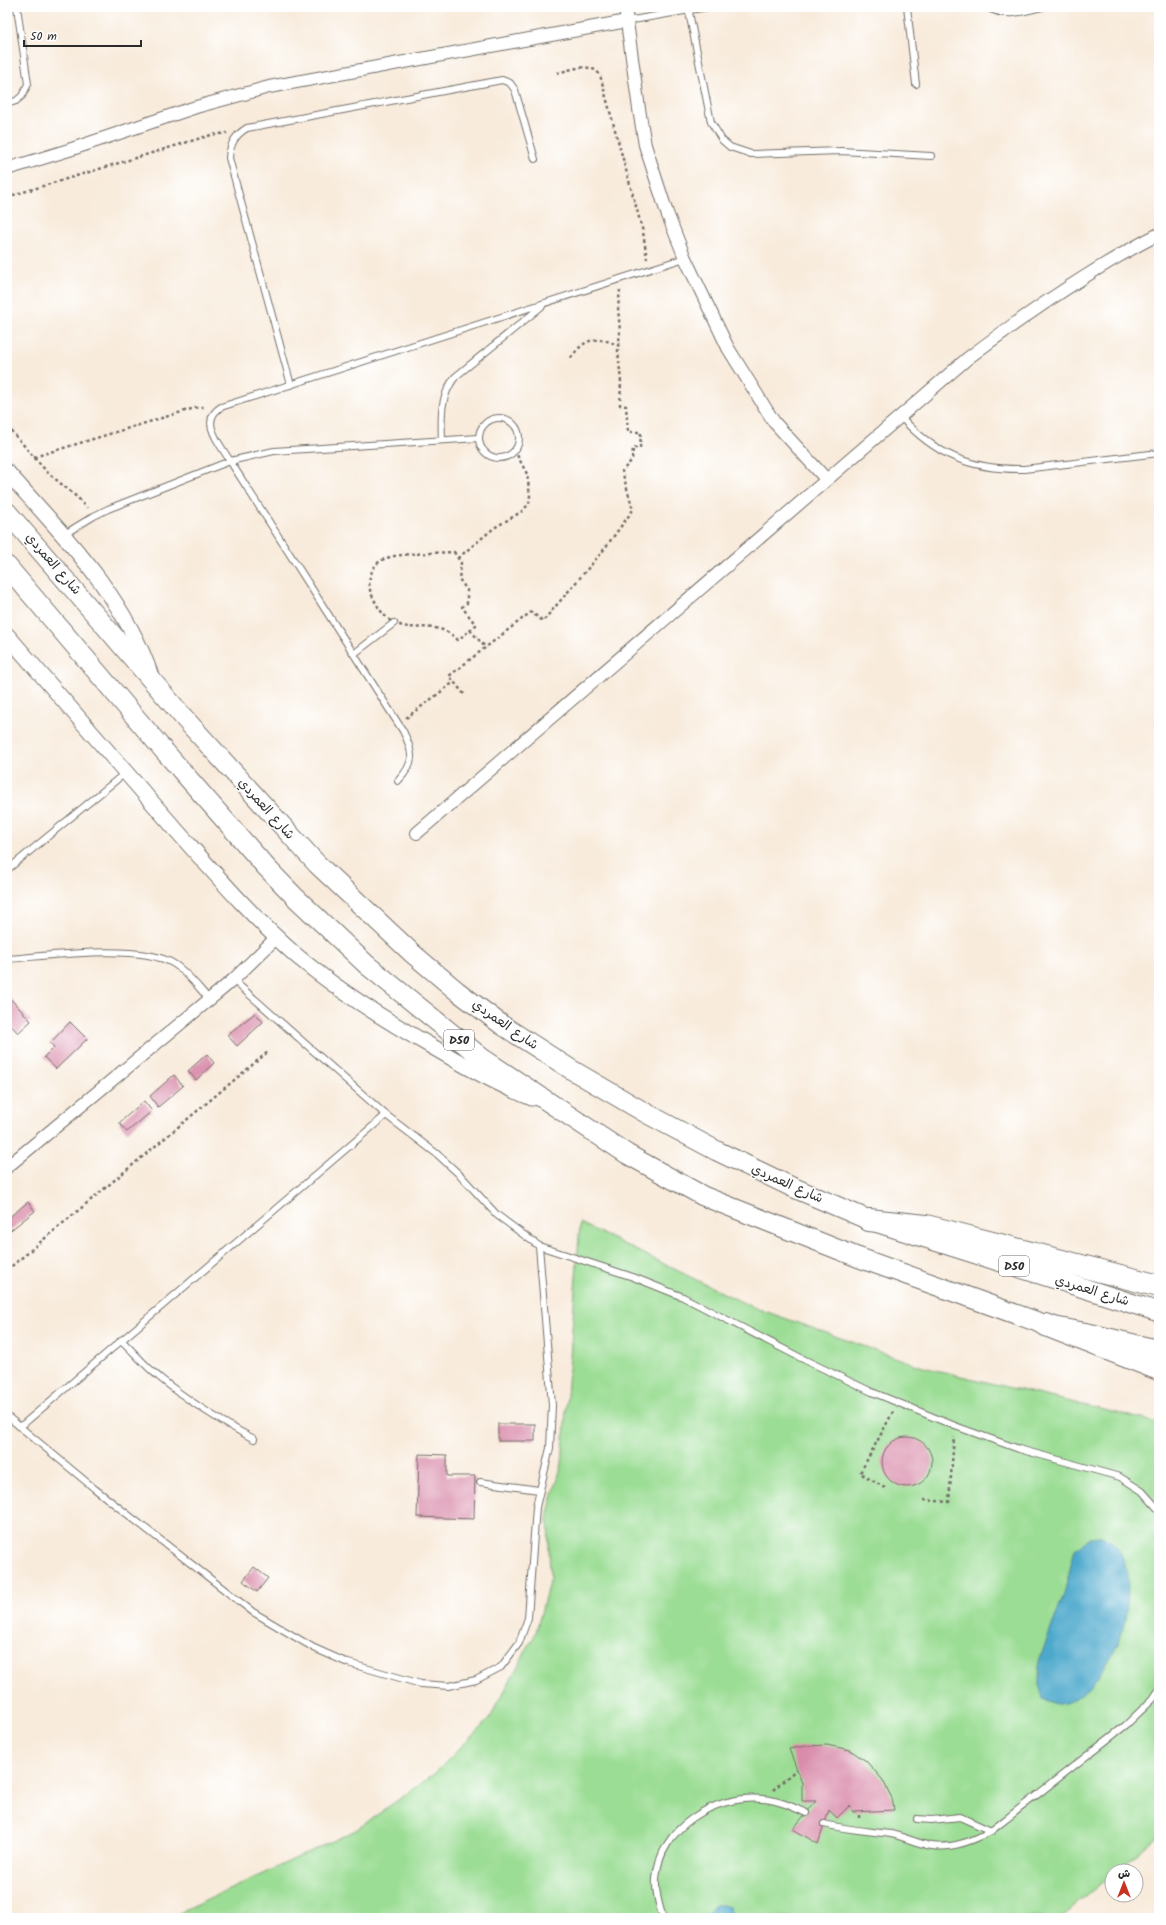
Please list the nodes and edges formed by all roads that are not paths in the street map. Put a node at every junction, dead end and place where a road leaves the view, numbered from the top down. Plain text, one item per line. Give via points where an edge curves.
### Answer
1 (17, 7) edge
2 (625, 7) edge
3 (707, 7) edge
4 (906, 7) edge
5 (987, 7) edge
6 (1042, 7) edge
7 (688, 9) edge
8 (627, 21) junction
9 (916, 84) dead end
10 (7, 104) edge
11 (931, 156) dead end
12 (535, 159) dead end
13 (7, 169) edge
14 (1159, 234) edge
15 (685, 258) junction
16 (545, 303) junction
17 (291, 385) junction
18 (900, 416) junction
19 (479, 438) junction
20 (442, 440) junction
21 (1159, 453) edge
22 (230, 460) junction
23 (7, 472) edge
24 (826, 479) junction
25 (7, 512) edge
26 (63, 535) junction
27 (7, 566) edge
28 (394, 623) road end
29 (7, 634) edge
30 (355, 653) junction
31 (152, 678) junction
32 (125, 773) junction
33 (398, 781) dead end
34 (417, 833) dead end
35 (7, 870) edge
36 (277, 938) junction
37 (7, 959) edge
38 (233, 980) junction
39 (209, 999) junction
40 (553, 1107) junction
41 (386, 1115) junction
42 (7, 1167) edge
43 (869, 1220) junction
44 (539, 1246) junction
45 (1159, 1286) edge
46 (1159, 1312) edge
47 (1046, 1325) junction
48 (121, 1340) junction
49 (1159, 1350) edge
50 (1159, 1369) edge
51 (7, 1416) edge
52 (20, 1427) junction
53 (254, 1439) dead end
54 (480, 1482) dead end
55 (539, 1490) junction
56 (1159, 1510) edge
57 (1159, 1690) edge
58 (806, 1813) dead end
59 (917, 1819) dead end
60 (824, 1824) dead end
61 (991, 1831) junction
62 (663, 1918) edge

1 - 10 lane via 28,84 22,96
2 - 8 street
3 - 7 lane
4 - 9 lane
5 - 6 lane via 996,12 1013,14
7 - 8 lane
7 - 11 lane via 710,122 715,132 730,147 751,154 841,151
8 - 13 street via 269,87 196,106
8 - 15 street via 646,144 667,213
12 - 17 lane via 515,90 510,82 502,80 247,128 238,135 231,145 229,158
14 - 18 street via 1092,272 1013,324 968,358
15 - 16 lane
15 - 24 street via 728,348 774,422
16 - 17 lane
16 - 20 lane via 455,377 449,385 442,405
17 - 22 lane via 216,410 210,419 212,430
18 - 21 lane via 924,439 946,454 984,467 1024,469
18 - 24 street
19 - 19 lane via 483,451 496,458 510,456 519,445 519,431 515,425 503,418 496,418 484,425
19 - 20 lane
20 - 22 lane via 274,451
22 - 26 lane via 94,516
22 - 30 lane
23 - 26 street
24 - 34 street
25 - 31 main road, شارع العمردي / D50
26 - 31 street via 117,604 137,640
27 - 40 main road, D50 via 164,751 266,868 296,898 357,956 410,1001 482,1058
28 - 30 lane
29 - 32 street
30 - 33 lane via 407,738 411,757 409,770
31 - 43 main road, شارع العمردي / D50 via 185,719 317,864 413,954 502,1025 572,1070 717,1151
32 - 35 lane
32 - 36 street via 240,902
36 - 38 street
36 - 40 street via 316,971 387,1020 468,1067 510,1089
37 - 39 lane via 104,952 151,956 174,964
38 - 39 street
38 - 41 lane
39 - 42 street
40 - 47 main road, D50 via 627,1154 703,1196 857,1257
41 - 44 lane via 437,1154 496,1215
41 - 48 lane
43 - 45 highway via 926,1226
43 - 46 main road, شارع العمردي / D50
44 - 55 lane via 552,1405 550,1448
44 - 56 lane via 633,1277 683,1297 801,1358 955,1426 1019,1449 1120,1477 1142,1491
47 - 49 main road, D50
47 - 50 highway
48 - 52 lane
48 - 53 lane via 158,1376 188,1400
51 - 52 lane
52 - 55 lane via 253,1612 314,1648 348,1663 421,1684 449,1686 476,1680 502,1667 519,1643 528,1618 532,1541
54 - 55 lane
57 - 61 lane via 1126,1726
58 - 62 lane via 782,1803 745,1798 709,1809 685,1823 671,1837 660,1857 656,1880 658,1902
59 - 61 lane via 960,1817
60 - 61 lane via 905,1837 933,1846 963,1844

